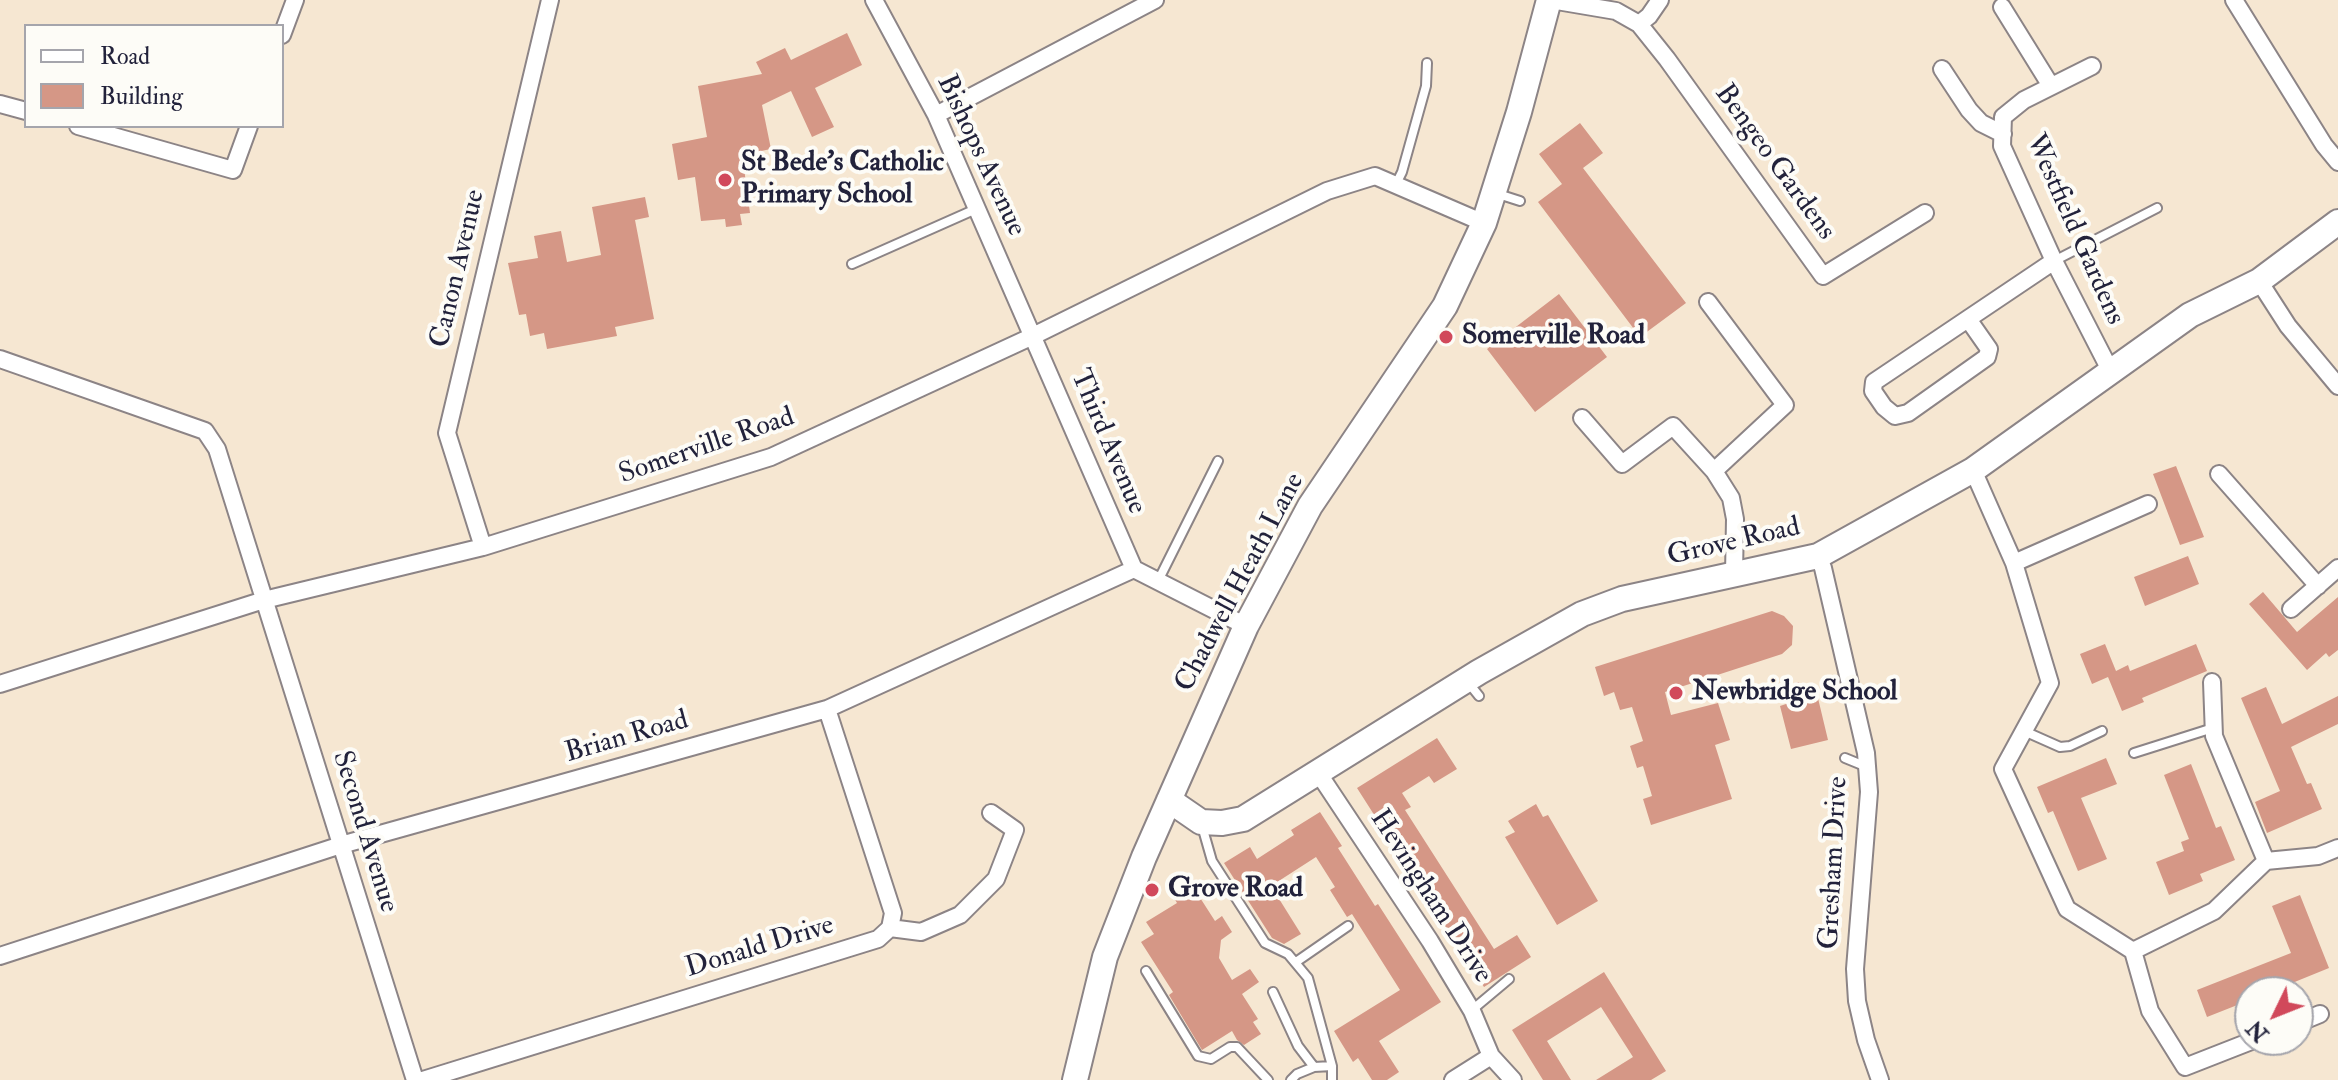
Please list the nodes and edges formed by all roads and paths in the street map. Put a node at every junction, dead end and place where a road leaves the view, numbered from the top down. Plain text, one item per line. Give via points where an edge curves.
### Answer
1 (295, 0) edge
2 (550, 0) edge
3 (874, 0) edge
4 (1155, 0) edge
5 (1550, 0) edge
6 (1660, 0) edge
7 (2234, 0) edge
8 (2002, 7) dead end
9 (1639, 24) junction
10 (284, 30) edge
11 (1427, 63) dead end
12 (2092, 66) dead end
13 (1942, 69) dead end
14 (2051, 86) junction
15 (0, 104) edge
16 (24, 110) edge
17 (936, 115) junction
18 (85, 128) edge
19 (248, 128) edge
20 (2003, 134) junction
21 (2338, 162) edge
22 (1395, 185) junction
23 (1494, 192) junction
24 (1520, 201) dead end
25 (2157, 208) dead end
26 (976, 209) junction
27 (1925, 213) dead end
28 (2338, 222) edge
29 (1484, 223) junction
30 (2054, 261) junction
31 (852, 264) dead end
32 (2259, 281) junction
33 (1708, 302) dead end
34 (1968, 319) junction
35 (1033, 336) junction
36 (0, 359) edge
37 (2110, 370) junction
38 (2338, 386) edge
39 (1582, 418) dead end
40 (1218, 461) dead end
41 (1973, 470) junction
42 (1714, 471) junction
43 (2219, 474) dead end
44 (2148, 504) dead end
45 (483, 547) junction
46 (1818, 556) junction
47 (2014, 563) junction
48 (2338, 568) edge
49 (1134, 569) junction
50 (1734, 574) junction
51 (1158, 582) junction
52 (2318, 586) junction
53 (264, 600) junction
54 (2291, 609) dead end
55 (1246, 626) junction
56 (2212, 682) dead end
57 (0, 684) edge
58 (827, 709) junction
59 (2213, 728) junction
60 (2024, 731) junction
61 (2102, 731) dead end
62 (2134, 753) dead end
63 (1845, 758) dead end
64 (1867, 767) junction
65 (1317, 771) junction
66 (1169, 800) junction
67 (991, 813) dead end
68 (1201, 822) junction
69 (341, 845) junction
70 (2338, 848) edge
71 (2266, 861) junction
72 (1348, 926) dead end
73 (890, 928) junction
74 (2133, 951) junction
75 (0, 956) edge
76 (1296, 962) junction
77 (1146, 971) dead end
78 (1509, 979) dead end
79 (1273, 992) dead end
80 (1472, 1011) junction
81 (2320, 1014) dead end
82 (2314, 1016) edge
83 (2234, 1049) edge
84 (1491, 1056) junction
85 (1332, 1066) junction
86 (1314, 1067) junction
87 (2183, 1073) edge
88 (415, 1080) edge
89 (423, 1080) edge
90 (1075, 1080) edge
91 (1268, 1080) edge
92 (1291, 1080) edge
93 (1332, 1080) edge
94 (1453, 1080) edge
95 (1513, 1080) edge
96 (1880, 1080) edge

1 - 10 street
2 - 45 street, Canon Avenue via 447,433
3 - 17 street, Bishops Avenue
4 - 17 street
5 - 9 street via 1616,11
5 - 23 street, Chadwell Heath Lane
6 - 9 street
7 - 21 street
8 - 14 street
9 - 27 street, Bengeo Gardens via 1823,276
11 - 22 lane via 1426,86
12 - 14 street, Westfield Gardens
13 - 20 street via 1981,123
14 - 20 street, Westfield Gardens via 2003,117
15 - 16 street
17 - 26 street, Bishops Avenue
18 - 19 street via 233,170
20 - 30 street, Westfield Gardens via 2002,146
22 - 29 street, Somerville Road
22 - 35 street, Somerville Road via 1375,176 1327,191
23 - 24 lane
23 - 29 street, Chadwell Heath Lane
25 - 30 lane
26 - 31 lane
26 - 35 street, Bishops Avenue
28 - 32 street, Grove Road
29 - 55 street, Chadwell Heath Lane via 1445,306 1310,506
30 - 34 street
30 - 37 street, Westfield Gardens
32 - 37 street, Grove Road via 2190,315
32 - 38 street
33 - 42 street via 1785,405
34 - 34 street via 1989,349 1987,357 1908,413 1895,416 1884,407 1873,391 1874,382
35 - 45 street, Somerville Road via 771,457
35 - 49 street, Third Avenue
36 - 53 street, Second Avenue via 205,431 217,449
37 - 41 street, Grove Road
39 - 42 street via 1622,464 1673,426
40 - 51 lane
41 - 46 street, Grove Road
41 - 47 street
42 - 50 street via 1731,498
43 - 52 street
44 - 47 street
45 - 53 street, Somerville Road
46 - 50 street, Grove Road
46 - 64 street, Gresham Drive
47 - 60 street via 2050,683
48 - 52 street
49 - 51 street
49 - 58 street, Brian Road
50 - 65 street, Grove Road via 1622,599 1582,614 1473,688
51 - 55 street
52 - 54 street
53 - 57 street, Somerville Road
53 - 69 street, Second Avenue
55 - 66 street, Chadwell Heath Lane
56 - 59 street
58 - 69 street, Brian Road
58 - 73 street via 893,913
59 - 62 lane
59 - 71 street
60 - 61 lane via 2060,747
60 - 74 street via 2003,769 2067,909
63 - 64 lane
64 - 96 street, Gresham Drive via 1855,969 1860,1014
65 - 68 street, Grove Road via 1243,819
65 - 80 street, Hevingham Drive
66 - 68 street
66 - 90 street, Chadwell Heath Lane via 1105,957
67 - 73 street via 1015,830 996,879 960,915 921,932
68 - 76 lane via 1212,861 1252,924 1265,943
69 - 75 street, Brian Road
69 - 88 street, Second Avenue
70 - 71 street via 2318,856
71 - 74 street via 2214,911
72 - 76 lane
73 - 89 street, Donald Drive via 878,939
74 - 87 street via 2150,1011
76 - 85 lane via 1308,978
77 - 91 lane via 1198,1056 1211,1059 1237,1047
78 - 80 lane
79 - 86 lane
80 - 84 street, Hevingham Drive
81 - 82 street
83 - 87 street
84 - 94 street
84 - 95 street, Hevingham Drive
85 - 86 lane
85 - 93 lane
86 - 92 lane

